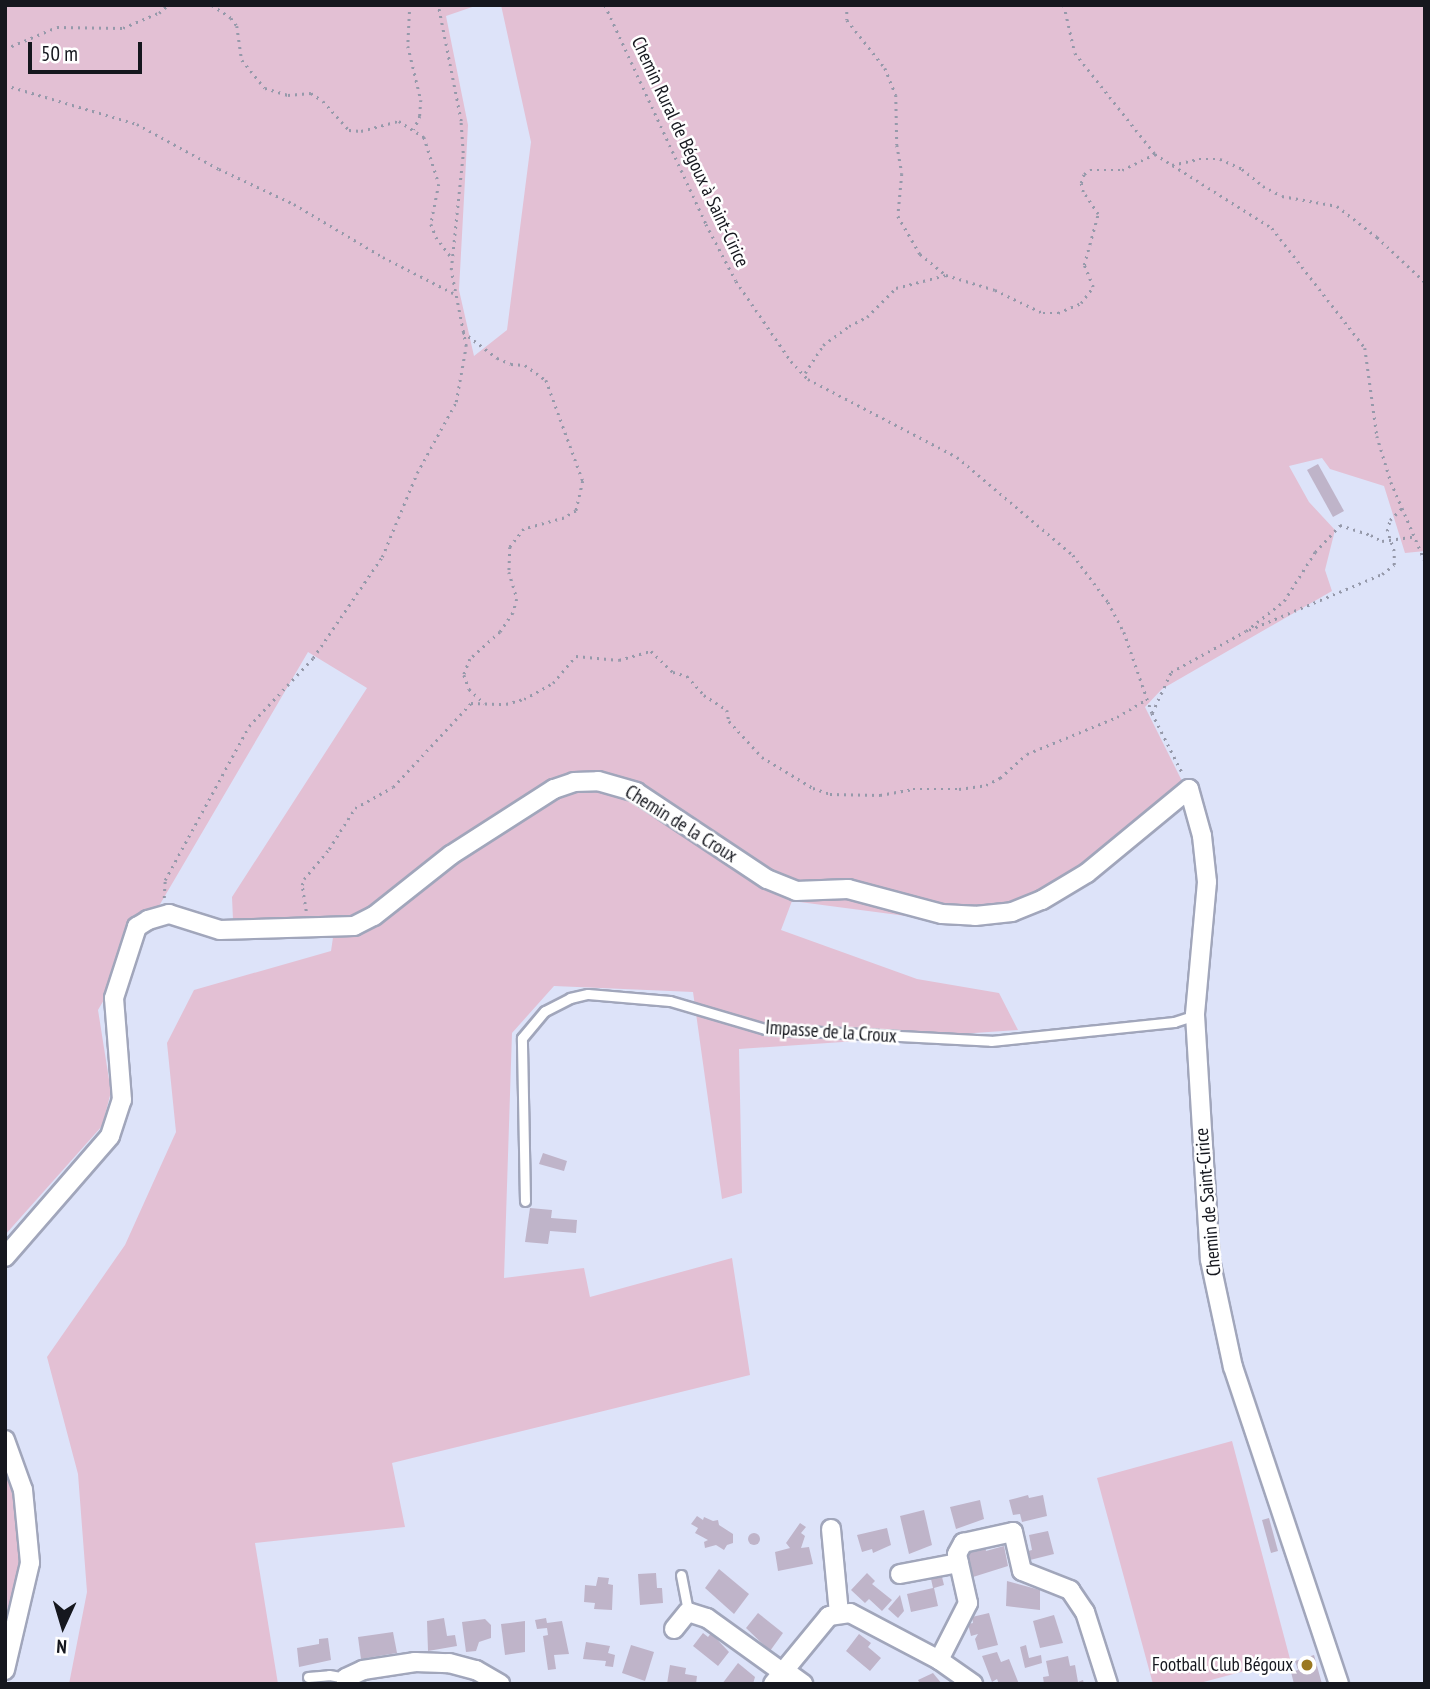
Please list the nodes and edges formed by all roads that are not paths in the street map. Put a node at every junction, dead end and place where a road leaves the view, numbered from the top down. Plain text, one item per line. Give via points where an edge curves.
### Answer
1 (1189, 789) joint
2 (1195, 1014) junction
3 (525, 1201) dead end
4 (5, 1257) edge
5 (5, 1440) edge
6 (831, 1529) dead end
7 (959, 1563) junction
8 (900, 1574) dead end
9 (681, 1575) dead end
10 (688, 1612) junction
11 (839, 1614) junction
12 (674, 1629) dead end
13 (939, 1660) junction
14 (5, 1670) edge
15 (780, 1675) edge
16 (308, 1677) dead end
17 (346, 1681) edge
18 (500, 1684) edge
19 (803, 1684) edge
20 (973, 1684) edge
21 (1108, 1684) edge
22 (1339, 1684) edge

1 - 2 street, Chemin de Saint-Cirice via 1202,836 1207,882
1 - 4 street, Chemin de la Croux via 1087,873 1012,912 942,914 848,889 796,891 767,879 636,792 610,782 574,782 554,789 451,855 374,916 354,926 220,930 169,914 148,920 137,927 119,979 113,1014 122,1100 110,1136
2 - 3 lane, Impasse de la Croux via 1174,1022 991,1041 765,1030 670,1001 589,994 570,998 545,1011 522,1038
2 - 22 street, Chemin de Saint-Cirice via 1210,1260 1233,1367
5 - 14 street via 23,1490 30,1541 27,1586
6 - 11 street
7 - 8 street
7 - 13 street via 968,1603
7 - 21 street via 957,1553 963,1543 1013,1532 1022,1571 1070,1590 1085,1612
9 - 10 lane
10 - 12 street
10 - 15 street via 707,1618
11 - 13 street via 850,1613
11 - 15 street via 829,1616
13 - 20 street
15 - 19 street
16 - 17 lane via 329,1675
17 - 18 street via 363,1670 438,1662 476,1670

